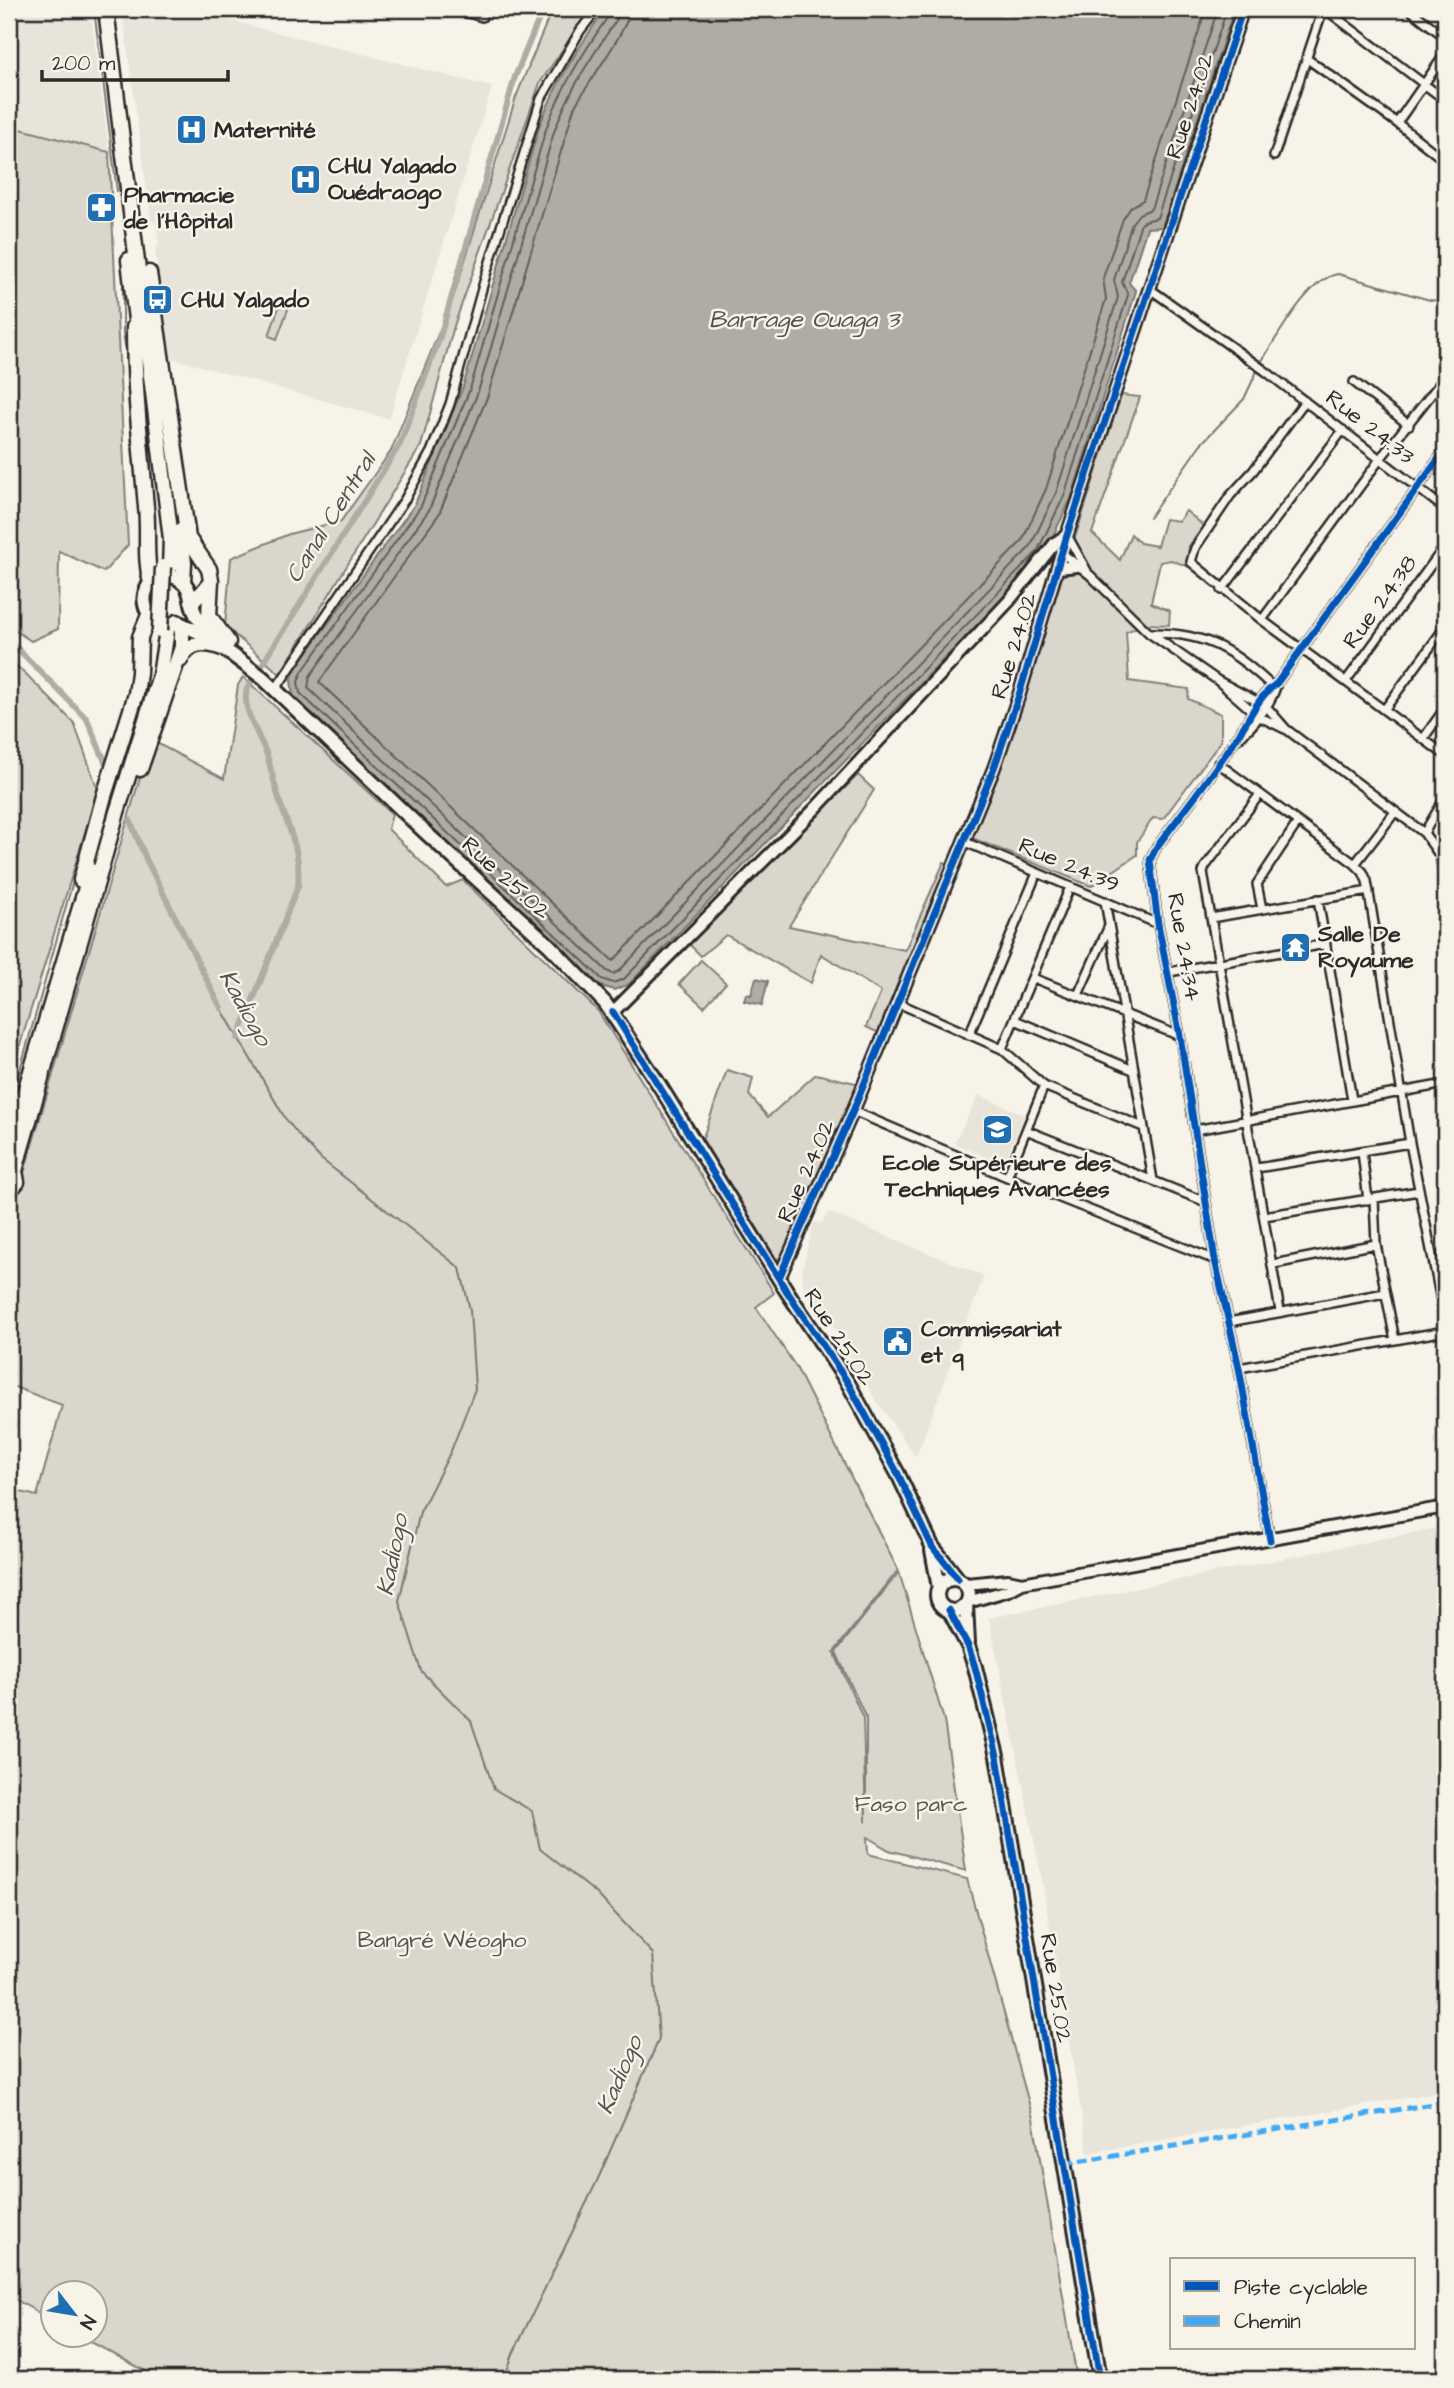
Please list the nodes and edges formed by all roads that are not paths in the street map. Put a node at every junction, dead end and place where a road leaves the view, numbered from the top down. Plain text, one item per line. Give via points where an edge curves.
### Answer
1 (98, 9) edge
2 (106, 9) edge
3 (455, 9) edge
4 (597, 9) edge
5 (1243, 9) edge
6 (1324, 9) edge
7 (1413, 10) edge
8 (482, 17) dead end
9 (1445, 37) edge
10 (1445, 54) edge
11 (1306, 58) junction
12 (1424, 83) junction
13 (1445, 100) edge
14 (1397, 122) junction
15 (1274, 156) dead end
16 (1445, 161) edge
17 (134, 222) junction
18 (1150, 289) junction
19 (139, 308) junction
20 (1445, 377) edge
21 (1354, 382) dead end
22 (1305, 401) junction
23 (1409, 425) junction
24 (1343, 430) junction
25 (1445, 450) edge
26 (1380, 459) junction
27 (1417, 488) junction
28 (1445, 509) edge
29 (1067, 535) junction
30 (1445, 546) edge
31 (1062, 553) junction
32 (1077, 566) junction
33 (1058, 568) junction
34 (1090, 575) junction
35 (211, 580) junction
36 (183, 582) junction
37 (151, 583) junction
38 (1223, 590) junction
39 (191, 601) junction
40 (149, 615) junction
41 (1262, 620) junction
42 (168, 627) junction
43 (1445, 627) edge
44 (1149, 634) junction
45 (227, 646) junction
46 (1302, 649) junction
47 (174, 671) junction
48 (1217, 680) junction
49 (1346, 681) junction
50 (1275, 686) junction
51 (275, 690) junction
52 (1263, 704) junction
53 (1445, 708) edge
54 (1384, 710) junction
55 (1255, 714) junction
56 (1286, 729) junction
57 (1423, 739) junction
58 (1445, 755) edge
59 (1218, 763) junction
60 (1260, 794) junction
61 (1445, 798) edge
62 (1395, 812) junction
63 (1298, 822) junction
64 (1424, 833) junction
65 (965, 842) junction
66 (1443, 855) edge
67 (1355, 864) junction
68 (1037, 873) junction
69 (1445, 883) edge
70 (1070, 887) junction
71 (1368, 891) junction
72 (1318, 899) junction
73 (1105, 901) junction
74 (1262, 909) junction
75 (1211, 918) junction
76 (1158, 924) junction
77 (1109, 926) junction
78 (1326, 944) junction
79 (72, 952) junction
80 (1218, 963) junction
81 (1169, 972) junction
82 (1033, 978) junction
83 (1078, 995) junction
84 (898, 1003) junction
85 (612, 1012) junction
86 (1124, 1016) junction
87 (1015, 1020) junction
88 (970, 1035) junction
89 (1180, 1036) junction
90 (1002, 1049) junction
91 (1133, 1070) junction
92 (1445, 1084) edge
93 (1044, 1086) junction
94 (1403, 1091) junction
95 (1352, 1100) junction
96 (853, 1111) junction
97 (1248, 1120) junction
98 (1143, 1127) junction
99 (1026, 1130) junction
100 (1195, 1130) junction
101 (1410, 1143) junction
102 (9, 1145) edge
103 (1362, 1152) junction
104 (1257, 1168) junction
105 (12, 1169) edge
106 (1007, 1177) junction
107 (1153, 1180) junction
108 (9, 1191) edge
109 (1419, 1191) junction
110 (1371, 1200) junction
111 (1206, 1202) junction
112 (1264, 1216) junction
113 (1376, 1244) junction
114 (1216, 1260) junction
115 (1274, 1264) junction
116 (779, 1278) junction
117 (1385, 1293) junction
118 (1280, 1311) junction
119 (1445, 1321) edge
120 (1229, 1322) junction
121 (1445, 1331) edge
122 (1395, 1340) junction
123 (1239, 1368) junction
124 (1445, 1507) edge
125 (1270, 1540) junction
126 (932, 1546) junction
127 (962, 1582) junction
128 (1022, 1583) junction
129 (939, 1588) junction
130 (967, 1604) junction
131 (949, 1610) junction
132 (968, 1647) junction
133 (1100, 2379) edge

1 - 19 highway
2 - 17 highway
3 - 8 street
4 - 51 street via 541,99 450,404 431,452 405,499
5 - 18 street, Rue 24.02
6 - 11 street
6 - 12 street
7 - 9 street
10 - 12 street
11 - 14 street
11 - 15 street
12 - 13 street
12 - 14 street
14 - 16 street
17 - 19 highway
17 - 35 highway via 154,299 188,538 209,569
18 - 22 street, Rue 24.33
18 - 29 street, Rue 24.02
19 - 36 highway via 168,446
19 - 37 highway via 134,369
19 - 42 highway, bridge via 167,567
20 - 23 street
21 - 23 street
22 - 24 street, Rue 24.33
22 - 38 street via 1230,496 1192,554 1192,564
23 - 26 street
24 - 26 street, Rue 24.33
24 - 38 street
25 - 27 street, Rue 24.34
26 - 27 street, Rue 24.33
26 - 41 street
27 - 28 street, Rue 24.33
27 - 46 street, Rue 24.34
29 - 31 street, Rue 24.02
29 - 34 street
29 - 85 street via 806,818
30 - 49 street, Rue 24.38
31 - 32 street
31 - 33 street, Rue 24.02
32 - 33 street
32 - 34 street
33 - 65 street, Rue 24.02 via 1020,695
34 - 44 street
35 - 39 highway
35 - 45 highway via 209,616
36 - 37 main road via 170,576
36 - 39 main road, Rue 25.02
37 - 40 main road via 144,595
38 - 41 street
39 - 42 main road via 189,610
39 - 45 main road, Rue 25.02 via 203,624
40 - 42 main road, Rue 25.02
40 - 79 highway via 140,638 135,694 104,796
41 - 46 street
42 - 45 main road, Rue 25.02 via 195,628
42 - 47 highway via 184,638
42 - 79 highway
43 - 54 street
44 - 48 street
44 - 50 street via 1188,635 1214,643
45 - 47 highway via 201,643 191,647
45 - 51 main road, Rue 25.02
46 - 49 street
46 - 50 street, Rue 24.34
47 - 79 highway
48 - 52 street
48 - 55 street
49 - 54 street
50 - 52 street, Rue 24.34
51 - 85 main road, Rue 25.02 via 549,945
52 - 55 street, Rue 24.34
52 - 56 street
53 - 57 street
54 - 57 street
55 - 56 street
55 - 59 street, Rue 24.34
56 - 62 street
57 - 58 street
59 - 60 street
59 - 76 street, Rue 24.34 via 1152,855
60 - 63 street
60 - 75 street via 1203,872
61 - 64 street
62 - 64 street
62 - 67 street
63 - 67 street
63 - 74 street via 1257,884
64 - 66 street
65 - 68 street, Rue 24.39
65 - 84 street, Rue 24.02
66 - 69 street
67 - 71 street via 1363,872
68 - 70 street, Rue 24.39
68 - 88 street
70 - 73 street, Rue 24.39
70 - 82 street
71 - 72 street
71 - 94 street
72 - 74 street
72 - 78 street
73 - 76 street, Rue 24.39
73 - 77 street
74 - 75 street
75 - 80 street
76 - 81 street, Rue 24.34
77 - 83 street
77 - 86 street
78 - 80 street
78 - 95 street
79 - 102 highway
79 - 105 highway
80 - 81 street
80 - 97 street
81 - 89 street, Rue 24.34
82 - 83 street
82 - 87 street
83 - 86 street
84 - 88 street
84 - 96 street, Rue 24.02
85 - 116 main road, Rue 25.02
86 - 89 street
86 - 91 street
87 - 90 street
87 - 91 street
88 - 90 street
89 - 100 street, Rue 24.34
90 - 93 street
91 - 98 street
92 - 94 street
93 - 98 street
93 - 99 street
94 - 95 street
94 - 101 street
95 - 97 street
96 - 106 street
96 - 116 street, Rue 24.02
97 - 100 street
97 - 104 street
98 - 107 street
99 - 106 street
99 - 107 street
100 - 111 street, Rue 24.34
101 - 103 street
101 - 109 street
103 - 104 street
103 - 110 street
104 - 112 street
105 - 108 highway via 17,1182
106 - 114 street
107 - 111 street
109 - 110 street
109 - 119 street
110 - 112 street
110 - 113 street
111 - 114 street, Rue 24.34
112 - 115 street
113 - 115 street
113 - 117 street
114 - 120 street, Rue 24.34
115 - 118 street
116 - 126 main road, Rue 25.02 via 863,1409
117 - 118 street
117 - 122 street
118 - 120 street
120 - 123 street, Rue 24.34
121 - 122 street
122 - 123 street
123 - 125 street, Rue 24.34
124 - 125 street
125 - 128 street
126 - 127 main road, Rue 25.02
126 - 129 main road, Rue 25.02
127 - 128 street
127 - 129 main road via 945,1581
127 - 130 main road via 969,1593
128 - 130 street
129 - 131 main road via 939,1602
130 - 131 main road
130 - 132 main road, Rue 25.02
131 - 132 main road, Rue 25.02
132 - 133 main road, Rue 25.02 via 997,1756

